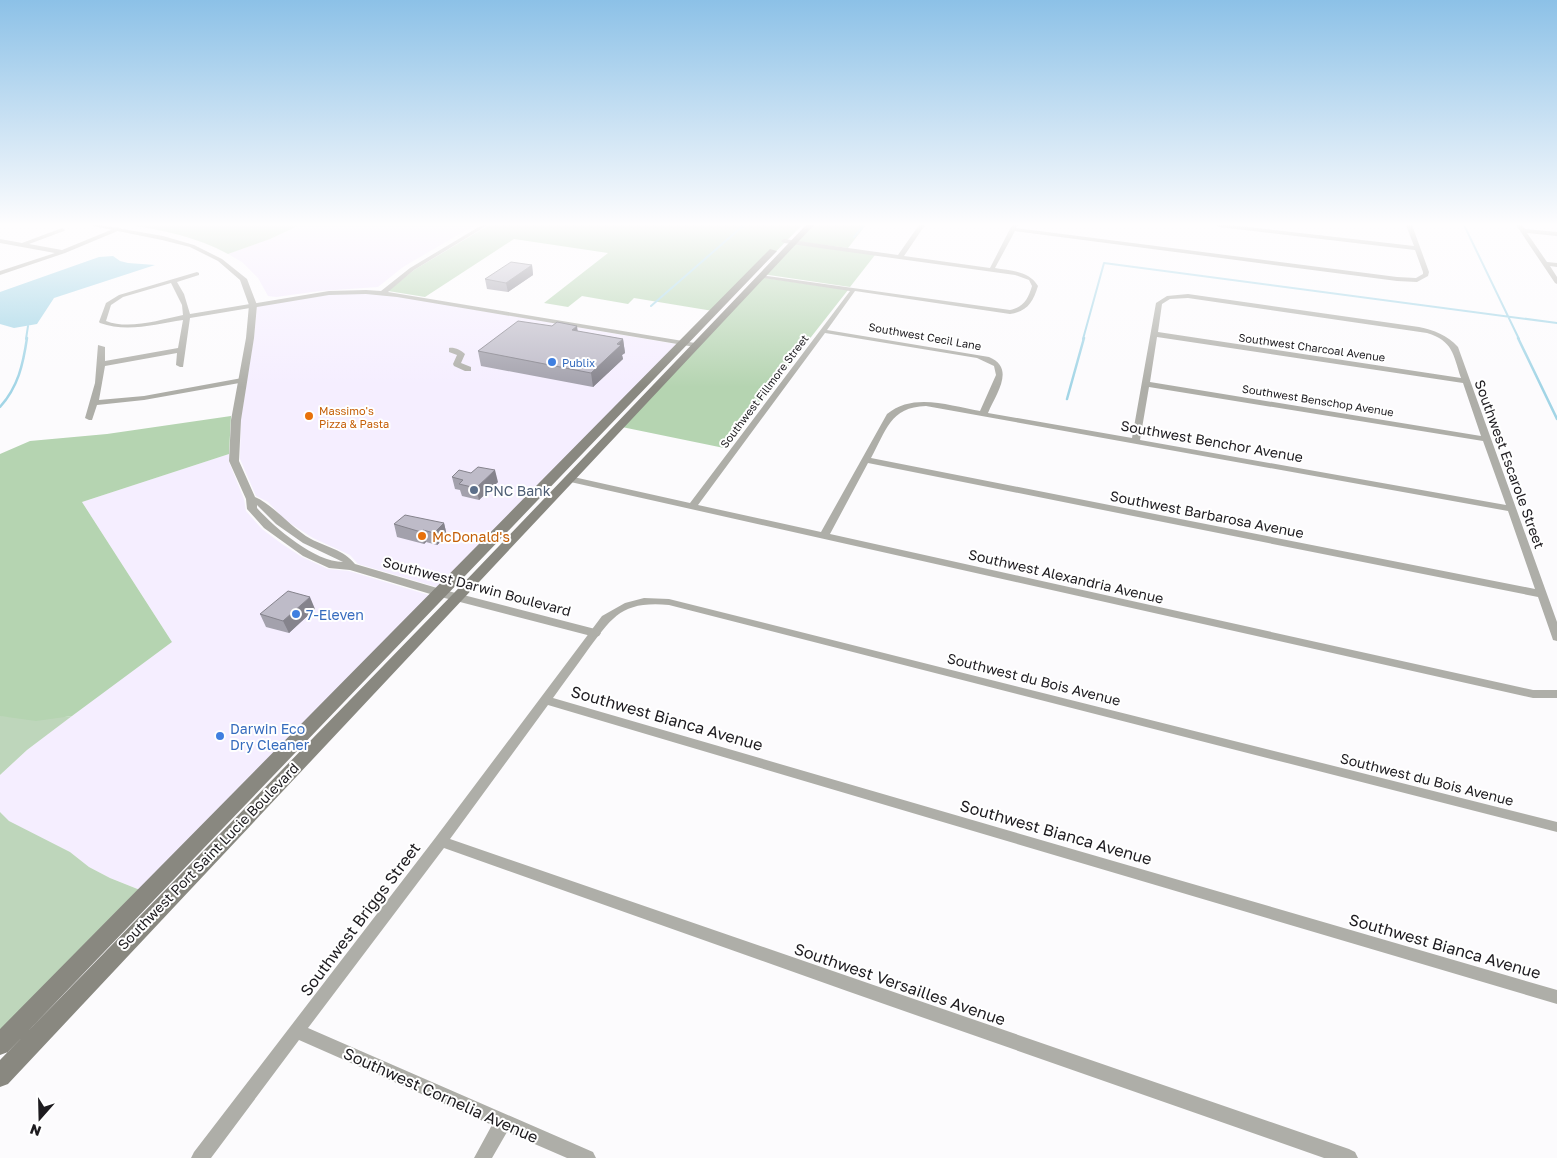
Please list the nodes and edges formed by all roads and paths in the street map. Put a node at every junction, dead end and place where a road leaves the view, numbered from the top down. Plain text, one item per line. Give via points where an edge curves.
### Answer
1 (177, 279) edge
2 (243, 279) edge
3 (400, 279) edge
4 (749, 279) edge
5 (760, 279) edge
6 (784, 279) edge
7 (1031, 279) edge
8 (1397, 279) edge
9 (1421, 279) edge
10 (173, 280) junction
11 (854, 289) junction
12 (383, 293) junction
13 (253, 305) junction
14 (188, 316) junction
15 (823, 331) junction
16 (1154, 334) junction
17 (682, 343) junction
18 (695, 346) junction
19 (101, 347) dead end
20 (180, 350) junction
21 (452, 350) dead end
22 (102, 364) junction
23 (180, 365) dead end
24 (468, 369) dead end
25 (242, 380) junction
26 (1466, 381) junction
27 (1146, 384) junction
28 (94, 403) junction
29 (983, 414) junction
30 (88, 418) dead end
31 (1487, 439) junction
32 (1136, 441) junction
33 (570, 458) junction
34 (866, 460) junction
35 (569, 479) junction
36 (692, 507) junction
37 (1512, 509) junction
38 (824, 536) junction
39 (441, 593) junction
40 (1541, 594) junction
41 (458, 597) junction
42 (595, 633) junction
43 (1557, 637) edge
44 (1557, 694) edge
45 (545, 700) junction
46 (1557, 827) edge
47 (441, 841) junction
48 (186, 851) junction
49 (165, 901) junction
50 (1557, 997) edge
51 (296, 1031) junction
52 (0, 1044) edge
53 (0, 1076) edge
54 (503, 1122) junction
55 (200, 1158) edge
56 (483, 1158) edge
57 (587, 1158) edge
58 (1349, 1158) edge

1 - 10 street
2 - 13 street, Southwest Darwin Boulevard
3 - 12 street
4 - 17 main road, Southwest Port Saint Lucie Boulevard
5 - 18 main road, Southwest Port Saint Lucie Boulevard
6 - 11 street
7 - 11 street via 1035,286 1028,305 1017,311 998,311
8 - 9 street
10 - 14 street via 184,297
10 - 14 street via 121,296 108,304 102,322 113,326 133,326
11 - 15 street, Southwest Fillmore Street
12 - 13 street via 329,293
12 - 17 street
13 - 14 street
13 - 25 street, Southwest Darwin Boulevard
14 - 20 street
15 - 29 street, Southwest Cecil Lane via 989,359 1001,369
15 - 36 street, Southwest Fillmore Street
16 - 26 street, Southwest Charcoal Avenue
16 - 26 street, Southwest Escarole Street via 1159,303 1169,297 1188,296 1419,328 1440,335 1454,347
16 - 27 street
17 - 18 street
17 - 33 main road, Southwest Port Saint Lucie Boulevard
18 - 35 main road, Southwest Port Saint Lucie Boulevard
19 - 22 street
20 - 22 street
20 - 23 street
21 - 24 street via 461,354 457,364
22 - 28 street
25 - 28 street via 144,398
25 - 39 street, Southwest Darwin Boulevard via 234,460 252,509 287,541 333,566 351,566
26 - 31 street, Southwest Escarole Street
27 - 31 street, Southwest Benschop Avenue
27 - 32 street
28 - 30 street
29 - 32 street, Southwest Benchor Avenue
29 - 34 street, Southwest Benchor Avenue via 926,404 906,405 890,416
31 - 37 street, Southwest Escarole Street
32 - 37 street, Southwest Benchor Avenue
33 - 35 main road
33 - 39 main road, Southwest Port Saint Lucie Boulevard
34 - 38 street
34 - 40 street, Southwest Barbarosa Avenue
35 - 36 street, Southwest Alexandria Avenue
35 - 41 main road, Southwest Port Saint Lucie Boulevard
36 - 38 street, Southwest Alexandria Avenue
37 - 40 street, Southwest Escarole Street
38 - 44 street, Southwest Alexandria Avenue via 1533,694
39 - 41 street, Southwest Darwin Boulevard
39 - 48 main road, Southwest Port Saint Lucie Boulevard
40 - 43 street, Southwest Escarole Street
41 - 42 street, Southwest Darwin Boulevard
41 - 49 main road, Southwest Port Saint Lucie Boulevard
42 - 45 street, Southwest du Bois Avenue
42 - 46 street, Southwest du Bois Avenue via 606,618 634,602 669,602
45 - 47 street, Southwest Briggs Street
45 - 50 street, Southwest Bianca Avenue
47 - 51 street, Southwest Briggs Street
47 - 58 street, Southwest Versailles Avenue
48 - 49 main road
48 - 52 main road, Southwest Port Saint Lucie Boulevard
49 - 53 main road, Southwest Port Saint Lucie Boulevard
51 - 54 street, Southwest Cornelia Avenue
51 - 55 street, Southwest Briggs Street
54 - 56 street
54 - 57 street, Southwest Cornelia Avenue

